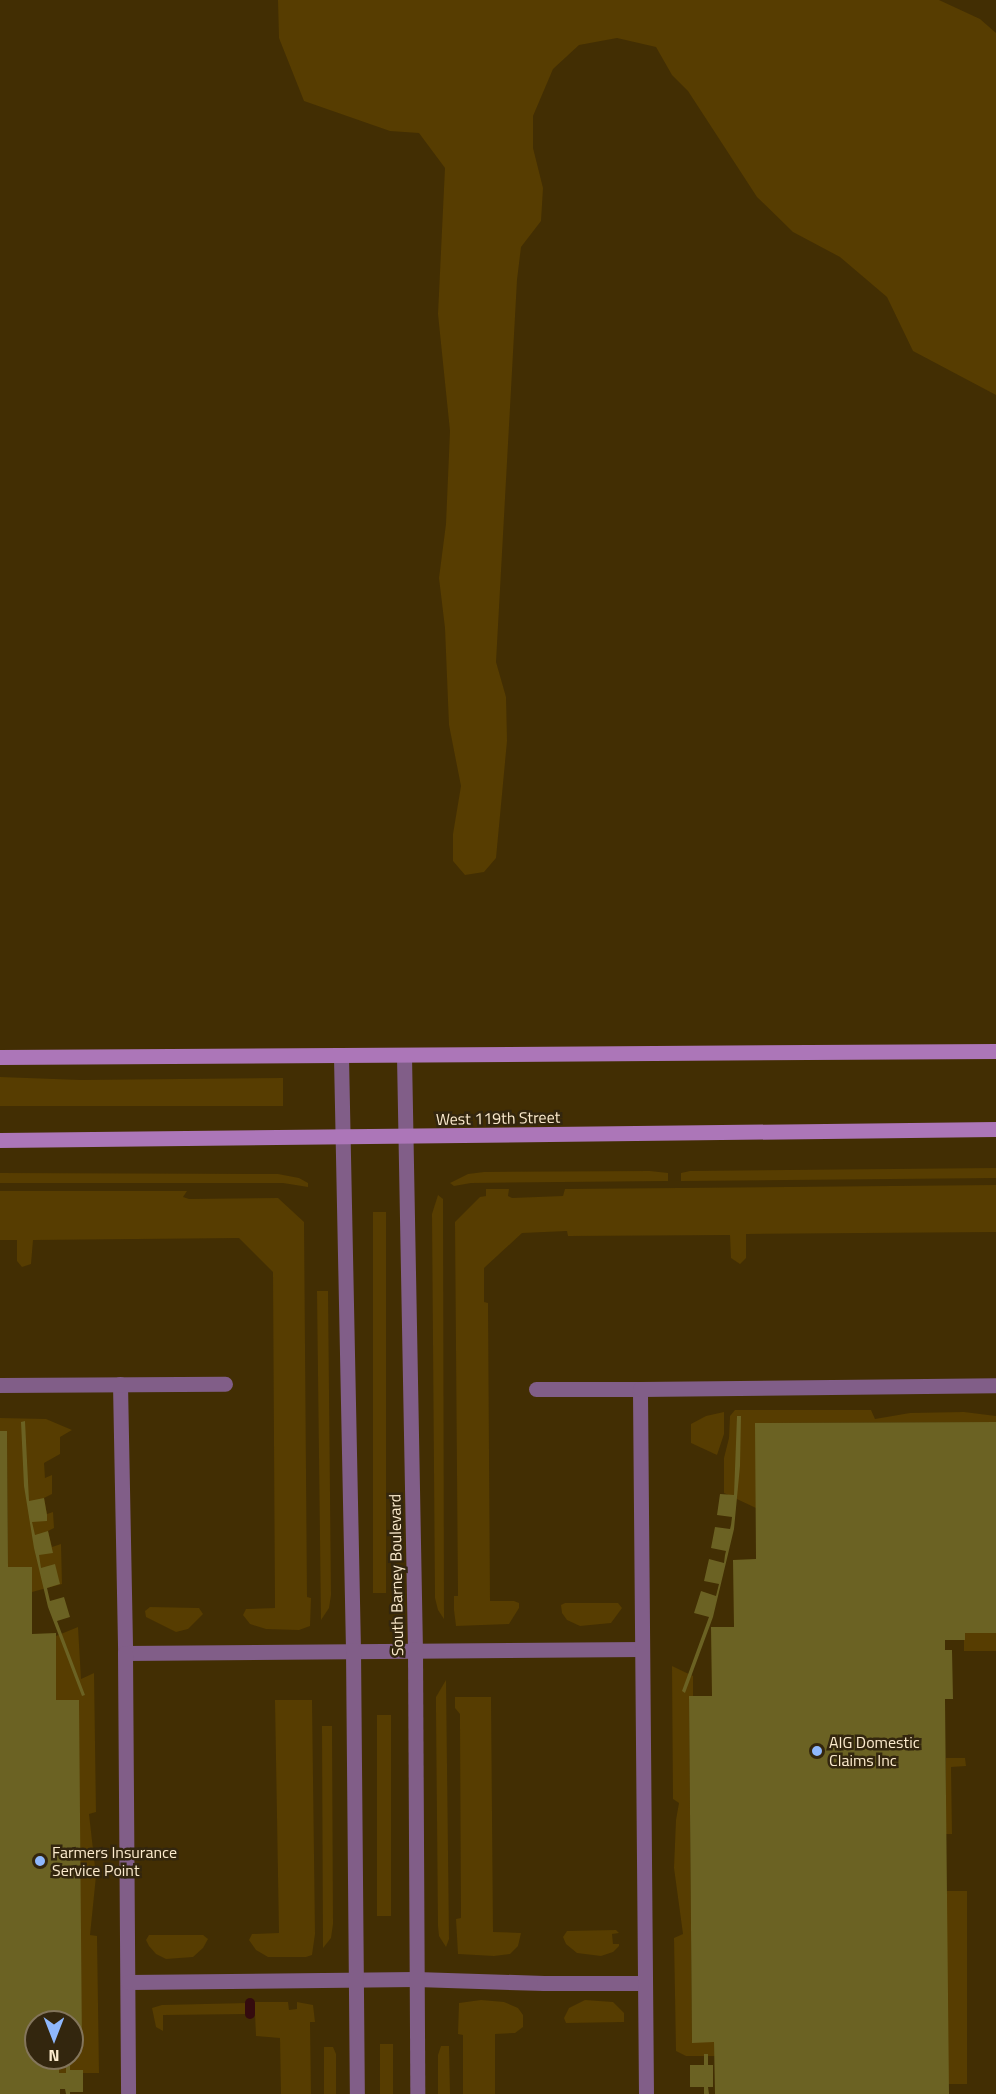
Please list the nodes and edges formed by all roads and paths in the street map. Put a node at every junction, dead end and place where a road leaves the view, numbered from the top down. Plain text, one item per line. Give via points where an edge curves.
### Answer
1 (996, 1051) edge
2 (404, 1056) junction
3 (0, 1057) edge
4 (341, 1057) junction
5 (996, 1129) edge
6 (343, 1137) junction
7 (406, 1137) junction
8 (0, 1140) edge
9 (120, 1384) junction
10 (225, 1384) dead end
11 (0, 1385) edge
12 (996, 1385) edge
13 (536, 1389) dead end
14 (640, 1389) junction
15 (415, 1649) junction
16 (642, 1649) junction
17 (353, 1650) junction
18 (125, 1653) junction
19 (416, 1979) junction
20 (356, 1980) junction
21 (128, 1982) junction
22 (645, 1983) junction
23 (128, 2094) edge
24 (357, 2094) edge
25 (417, 2094) edge
26 (646, 2094) edge

1 - 2 main road
2 - 4 main road
2 - 7 street, South Barney Boulevard
3 - 4 main road
4 - 6 street
5 - 7 main road, West 119th Street
6 - 7 main road, West 119th Street
6 - 8 main road, West 119th Street
6 - 17 street
7 - 15 street, South Barney Boulevard
9 - 10 street
9 - 11 street
9 - 18 street
12 - 14 street
13 - 14 street
14 - 16 street
15 - 16 street
15 - 17 street
15 - 19 street, South Barney Boulevard
16 - 22 street
17 - 18 street
17 - 20 street
18 - 21 street
19 - 20 street
19 - 22 street
19 - 25 street, South Barney Boulevard
20 - 21 street
20 - 24 street
21 - 23 street
22 - 26 street

